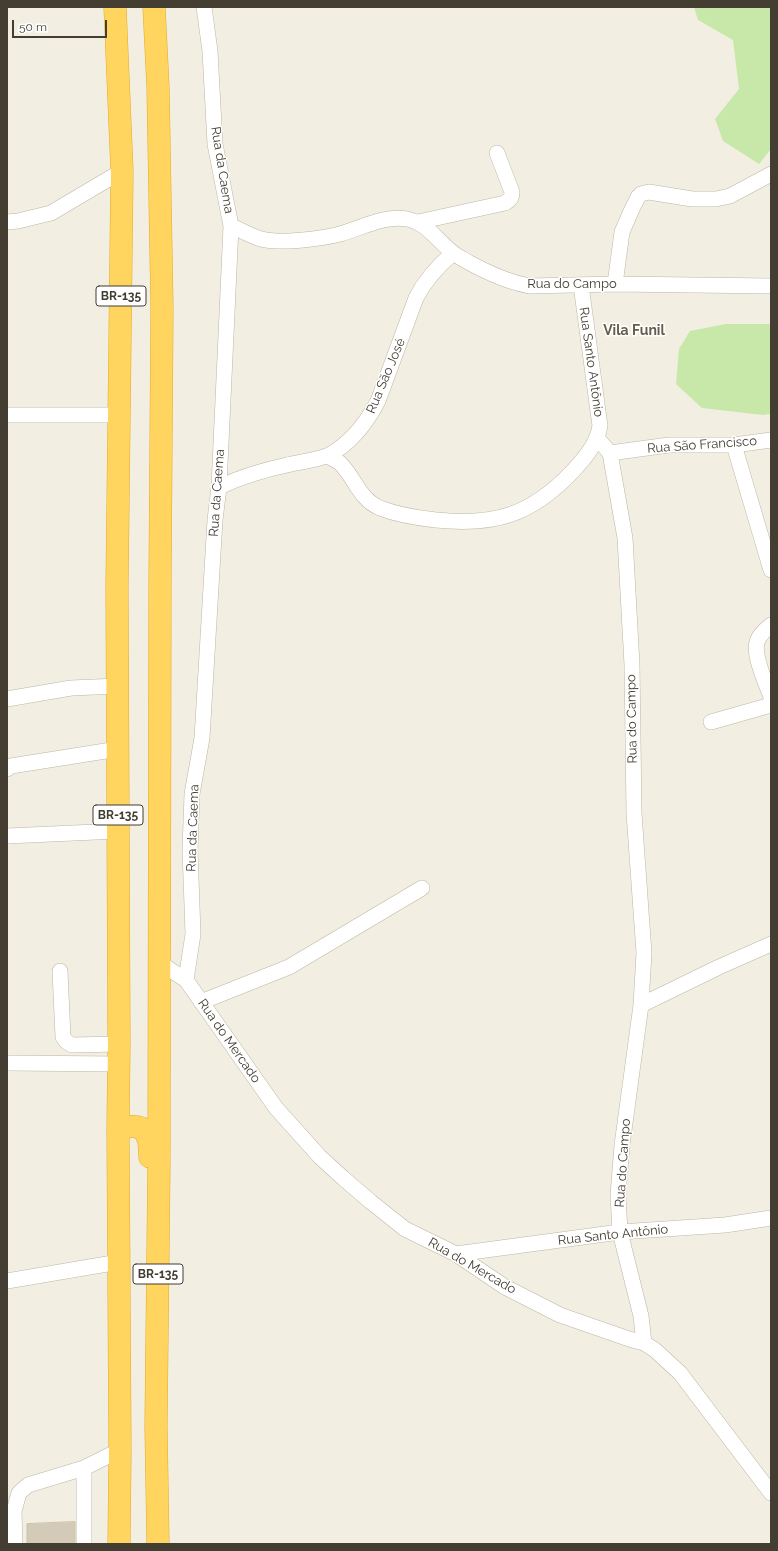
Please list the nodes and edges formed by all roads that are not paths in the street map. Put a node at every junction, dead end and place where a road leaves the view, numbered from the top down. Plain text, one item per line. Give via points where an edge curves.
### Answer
1 (116, 7) edge
2 (154, 7) edge
3 (204, 7) edge
4 (497, 153) dead end
5 (122, 171) junction
6 (771, 174) edge
7 (7, 222) edge
8 (418, 222) junction
9 (231, 226) junction
10 (453, 253) junction
11 (615, 284) junction
12 (581, 285) junction
13 (771, 286) edge
14 (120, 415) junction
15 (7, 416) edge
16 (597, 438) junction
17 (771, 440) edge
18 (734, 445) junction
19 (610, 453) junction
20 (327, 456) junction
21 (219, 487) junction
22 (771, 570) edge
23 (771, 625) edge
24 (118, 686) junction
25 (771, 697) edge
26 (7, 699) edge
27 (771, 705) edge
28 (711, 722) dead end
29 (118, 749) junction
30 (7, 769) edge
31 (118, 831) junction
32 (7, 836) edge
33 (422, 888) dead end
34 (771, 944) edge
35 (159, 961) junction
36 (60, 971) dead end
37 (186, 980) junction
38 (201, 1002) junction
39 (159, 1005) junction
40 (641, 1005) junction
41 (119, 1054) junction
42 (7, 1063) edge
43 (118, 1130) junction
44 (771, 1218) edge
45 (620, 1232) junction
46 (456, 1254) junction
47 (119, 1262) junction
48 (7, 1281) edge
49 (644, 1343) junction
50 (156, 1426) junction
51 (120, 1450) junction
52 (84, 1468) junction
53 (13, 1493) edge
54 (771, 1493) edge
55 (14, 1544) edge
56 (84, 1544) edge
57 (119, 1544) edge
58 (158, 1544) edge

1 - 5 highway, BR-135
2 - 35 highway, BR-135 via 162,308
3 - 9 street, Rua da Caema via 210,50 215,144
4 - 8 street via 512,192 509,200
5 - 7 street via 51,213 18,222
5 - 14 highway, BR-135
6 - 11 street via 730,196 716,199 692,199 649,192 641,194 622,232
8 - 9 street, Rua do Campo via 395,218 326,237 273,241
8 - 10 street, Rua do Campo
9 - 21 street, Rua da Caema
10 - 12 street, Rua do Campo via 486,272 517,284
10 - 20 street, Rua São José via 437,267 416,298 378,401 370,416 345,444
11 - 12 street, Rua do Campo
11 - 13 street, Rua do Campo
12 - 16 street, Rua Santo Antônio via 600,426
14 - 15 street
14 - 24 highway, BR-135
16 - 19 street
16 - 20 street via 590,451 557,488 517,512 496,520 474,522 413,517 379,508 366,500 341,464
17 - 18 street, Rua São Francisco
18 - 19 street, Rua São Francisco via 669,445
18 - 22 street
19 - 40 street, Rua do Campo via 625,538 632,665 634,813 644,953
20 - 21 street, Rua São José via 258,471
21 - 37 street, Rua da Caema via 202,738 192,794 190,850 193,934
23 - 25 street via 759,636 756,652
24 - 26 street via 71,688
24 - 29 highway, BR-135
27 - 28 street
29 - 30 street via 11,766
29 - 31 highway, BR-135
31 - 32 street
31 - 41 highway, BR-135
33 - 38 street via 289,967
34 - 40 street
35 - 37 street, Rua do Mercado
35 - 39 highway, BR-135
36 - 41 street via 63,1036 67,1042
37 - 38 street, Rua do Mercado
37 - 39 street via 169,987
38 - 46 street, Rua do Mercado via 276,1108 320,1157 405,1229
39 - 50 highway, BR-135
40 - 45 street, Rua do Campo via 622,1145 618,1195
41 - 42 street
41 - 43 highway, BR-135
43 - 47 highway, BR-135
43 - 50 highway via 132,1126 144,1129 150,1148 147,1317
44 - 45 street, Rua Santo Antônio
45 - 46 street, Rua Santo Antônio
45 - 49 street, Rua do Campo via 642,1316
46 - 49 street, Rua do Mercado via 505,1287 560,1315
47 - 48 street
47 - 51 highway, BR-135
49 - 54 street, Rua do Mercado via 680,1373
50 - 58 highway, BR-135
51 - 52 street
51 - 57 highway, BR-135
52 - 53 street via 28,1485
52 - 56 street
53 - 55 street

